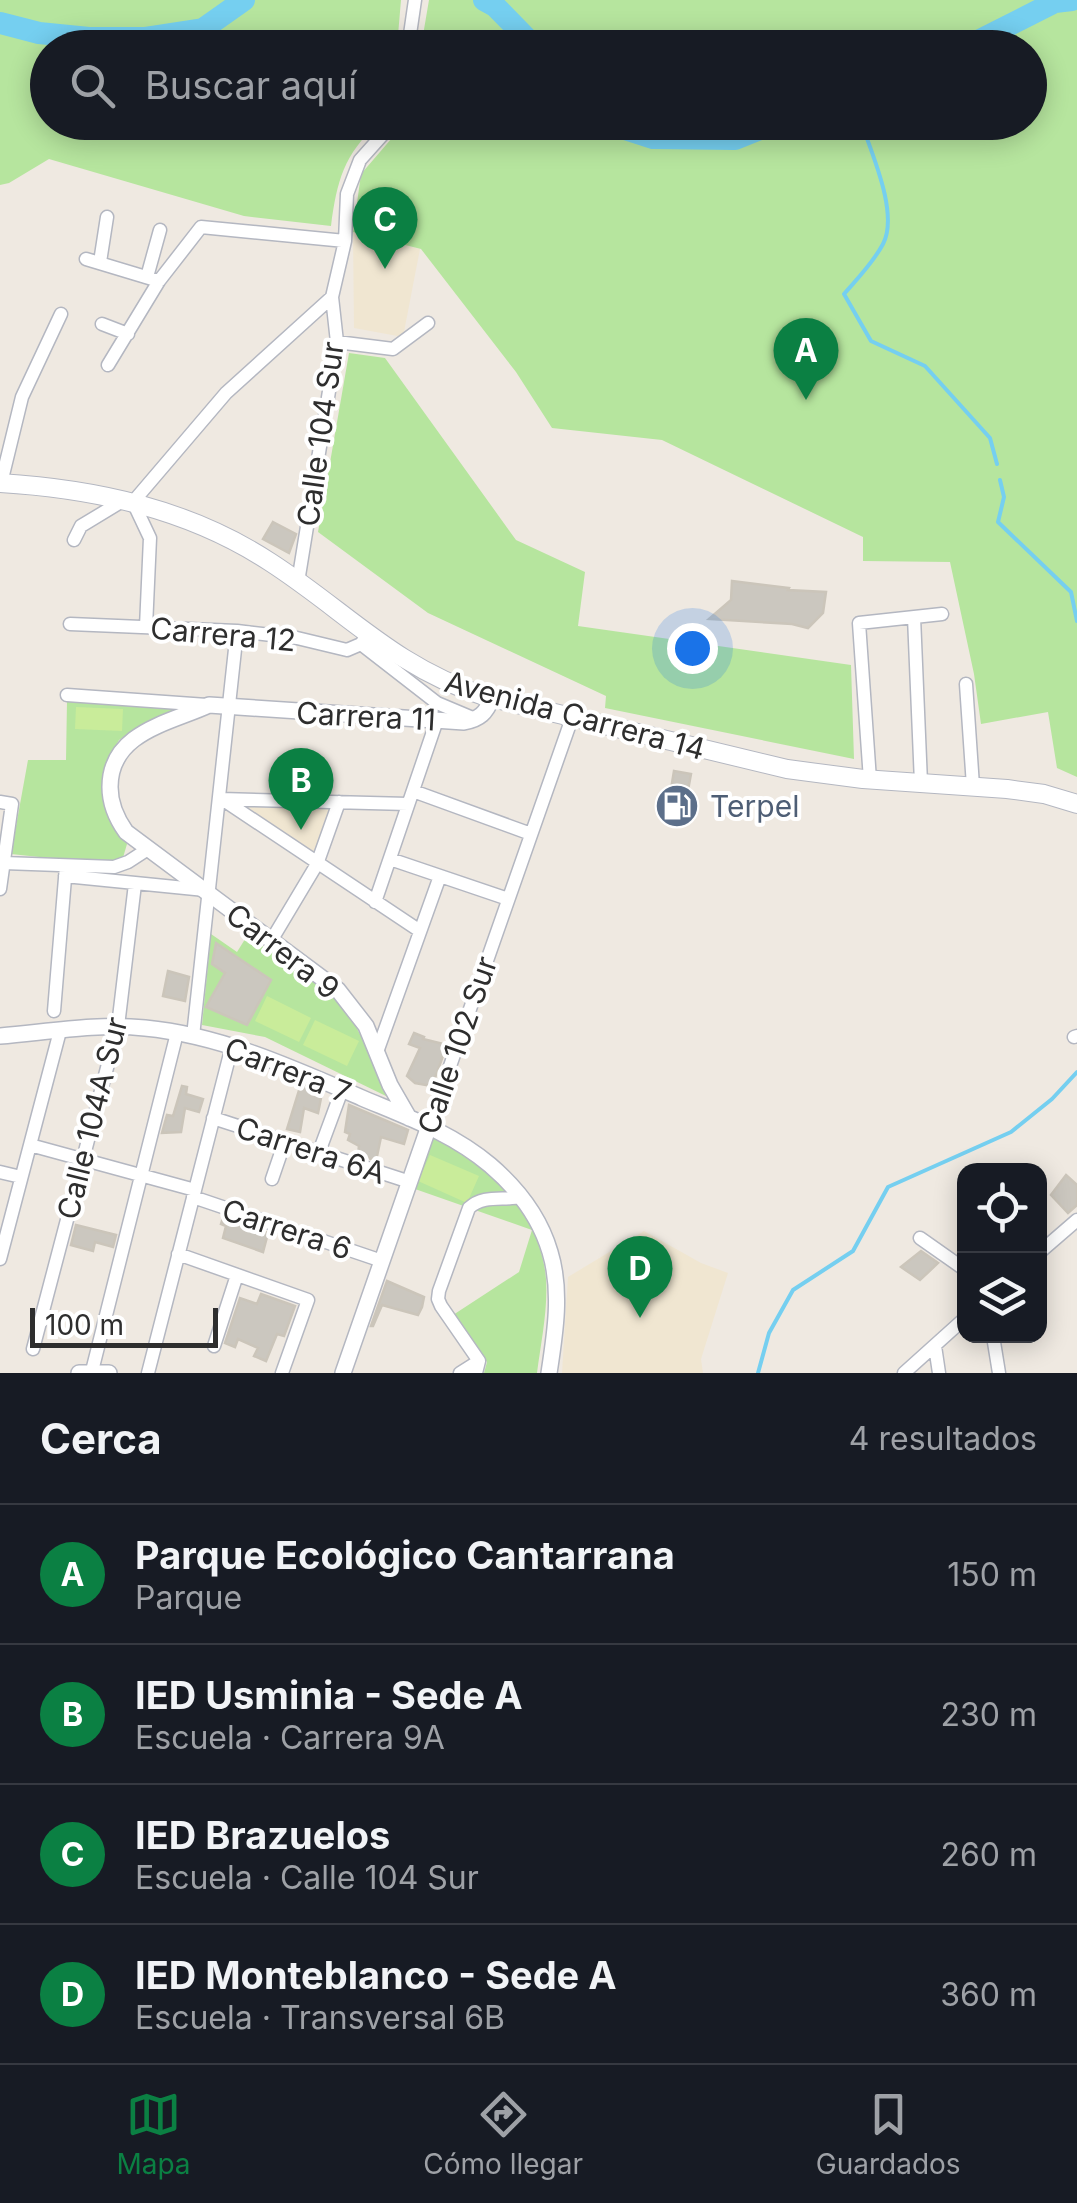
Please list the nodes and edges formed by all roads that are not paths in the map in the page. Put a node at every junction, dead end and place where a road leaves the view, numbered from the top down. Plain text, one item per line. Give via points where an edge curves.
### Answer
1 (415, 0) edge
2 (411, 30) edge
3 (378, 140) edge
4 (107, 217) dead end
5 (160, 230) dead end
6 (345, 242) junction
7 (153, 279) junction
8 (332, 297) junction
9 (62, 314) dead end
10 (428, 323) dead end
11 (102, 324) dead end
12 (128, 334) junction
13 (337, 342) junction
14 (108, 365) dead end
15 (0, 483) edge
16 (129, 501) junction
17 (74, 540) dead end
18 (298, 582) junction
19 (942, 614) dead end
20 (914, 618) junction
21 (70, 624) dead end
22 (146, 627) junction
23 (237, 632) junction
24 (364, 639) junction
25 (966, 684) dead end
26 (67, 695) dead end
27 (492, 698) junction
28 (210, 706) junction
29 (228, 708) junction
30 (572, 718) junction
31 (437, 720) junction
32 (476, 720) junction
33 (870, 780) junction
34 (921, 783) junction
35 (973, 786) junction
36 (410, 798) junction
37 (220, 799) junction
38 (340, 802) junction
39 (6, 803) edge
40 (1077, 804) edge
41 (531, 834) junction
42 (148, 849) junction
43 (390, 859) junction
44 (4, 863) junction
45 (317, 864) junction
46 (66, 870) junction
47 (440, 876) junction
48 (135, 884) junction
49 (0, 889) edge
50 (206, 892) junction
51 (508, 899) junction
52 (375, 902) junction
53 (420, 931) junction
54 (271, 942) junction
55 (54, 1011) dead end
56 (118, 1026) junction
57 (60, 1030) junction
58 (185, 1035) junction
59 (0, 1038) edge
60 (232, 1046) junction
61 (377, 1052) junction
62 (342, 1090) junction
63 (213, 1118) junction
64 (409, 1118) junction
65 (429, 1126) junction
66 (284, 1141) junction
67 (30, 1145) junction
68 (319, 1152) junction
69 (83, 1159) junction
70 (0, 1172) edge
71 (140, 1175) junction
72 (21, 1178) junction
73 (272, 1179) dead end
74 (410, 1182) junction
75 (194, 1193) junction
76 (521, 1197) junction
77 (1077, 1220) edge
78 (920, 1238) dead end
79 (1047, 1246) edge
80 (178, 1254) junction
81 (0, 1259) edge
82 (382, 1260) junction
83 (957, 1265) edge
84 (238, 1275) junction
85 (957, 1325) edge
86 (994, 1343) edge
87 (214, 1346) dead end
88 (935, 1346) junction
89 (33, 1349) dead end
90 (478, 1367) edge
91 (93, 1373) edge
92 (148, 1373) edge
93 (282, 1373) edge
94 (343, 1373) edge
95 (460, 1373) edge
96 (549, 1373) edge
97 (904, 1373) edge
98 (939, 1373) edge
99 (998, 1373) edge

1 - 2 street
3 - 6 street, Calle 104 Sur via 360,160 346,194
4 - 7 street via 93,261
5 - 7 street
6 - 7 street via 201,227
6 - 8 street, Calle 104 Sur
7 - 12 street
8 - 13 street, Calle 104 Sur
8 - 16 street via 226,393
9 - 15 street via 22,397
10 - 13 street via 393,349
11 - 12 street
12 - 14 street
13 - 18 street, Calle 104 Sur
15 - 16 main road, Avenida Carrera 14
16 - 17 street via 81,526
16 - 18 main road, Avenida Carrera 14 via 222,534
16 - 22 street via 150,538
18 - 24 main road, Avenida Carrera 14
19 - 20 street
20 - 33 street via 859,623
20 - 34 street
21 - 22 street, Carrera 12
22 - 23 street, Carrera 12
23 - 24 street, Carrera 12 via 339,650
23 - 29 street
24 - 27 main road, Avenida Carrera 14 via 431,676
24 - 32 street via 436,703
25 - 35 street
26 - 28 street
27 - 30 main road, Avenida Carrera 14
27 - 32 street, Carrera 11
28 - 29 street, Carrera 11
28 - 42 street via 134,739 116,760 113,808 126,832
29 - 31 street, Carrera 11
29 - 37 street
30 - 33 main road, Avenida Carrera 14 via 770,765
30 - 41 street, Calle 102 Sur
31 - 32 street, Carrera 11
31 - 36 street
33 - 34 main road, Avenida Carrera 14
34 - 35 main road, Avenida Carrera 14
35 - 40 main road, Avenida Carrera 14
36 - 38 street
36 - 41 street
36 - 43 street
37 - 38 street
37 - 45 street
37 - 50 street
38 - 45 street
39 - 44 street
41 - 51 street, Calle 102 Sur
42 - 46 street, Carrera 9 via 114,867
42 - 50 street
43 - 47 street
43 - 52 street
44 - 46 street, Carrera 9
44 - 49 street
45 - 52 street
45 - 54 street
46 - 48 street, Carrera 9
46 - 55 street
47 - 51 street
47 - 53 street
48 - 50 street, Carrera 9
48 - 56 street, Calle 104A Sur
50 - 54 street, Carrera 9
50 - 58 street
51 - 65 street, Calle 102 Sur
52 - 53 street
53 - 61 street
54 - 61 street, Carrera 9 via 338,990
56 - 57 street, Carrera 7
56 - 58 street, Carrera 7
56 - 69 street, Calle 104A Sur
57 - 59 street, Carrera 7
57 - 67 street
58 - 60 street, Carrera 7
58 - 71 street
60 - 62 street, Carrera 7
60 - 63 street
61 - 64 street, Carrera 9
62 - 64 street, Carrera 7
62 - 68 street
63 - 66 street, Carrera 6A
63 - 75 street
64 - 65 street, Carrera 7
65 - 74 street, Calle 102 Sur
65 - 76 street, Carrera 7 via 474,1152
66 - 68 street, Carrera 6A
66 - 73 street
67 - 69 street, Carrera 6
67 - 72 street
68 - 74 street, Carrera 6A
69 - 71 street, Carrera 6
69 - 89 street, Calle 104A Sur
70 - 72 street
71 - 75 street, Carrera 6
71 - 91 street
72 - 81 street
74 - 82 street, Calle 102 Sur
75 - 80 street
75 - 82 street, Carrera 6
76 - 90 street via 474,1202 439,1291
76 - 96 street, Carrera 7 via 550,1250 555,1282
77 - 79 street
78 - 83 street
80 - 84 street
80 - 92 street
82 - 94 street, Calle 102 Sur
84 - 87 street
84 - 93 street via 308,1300
85 - 88 street
86 - 99 street
88 - 97 street
88 - 98 street
90 - 95 street

